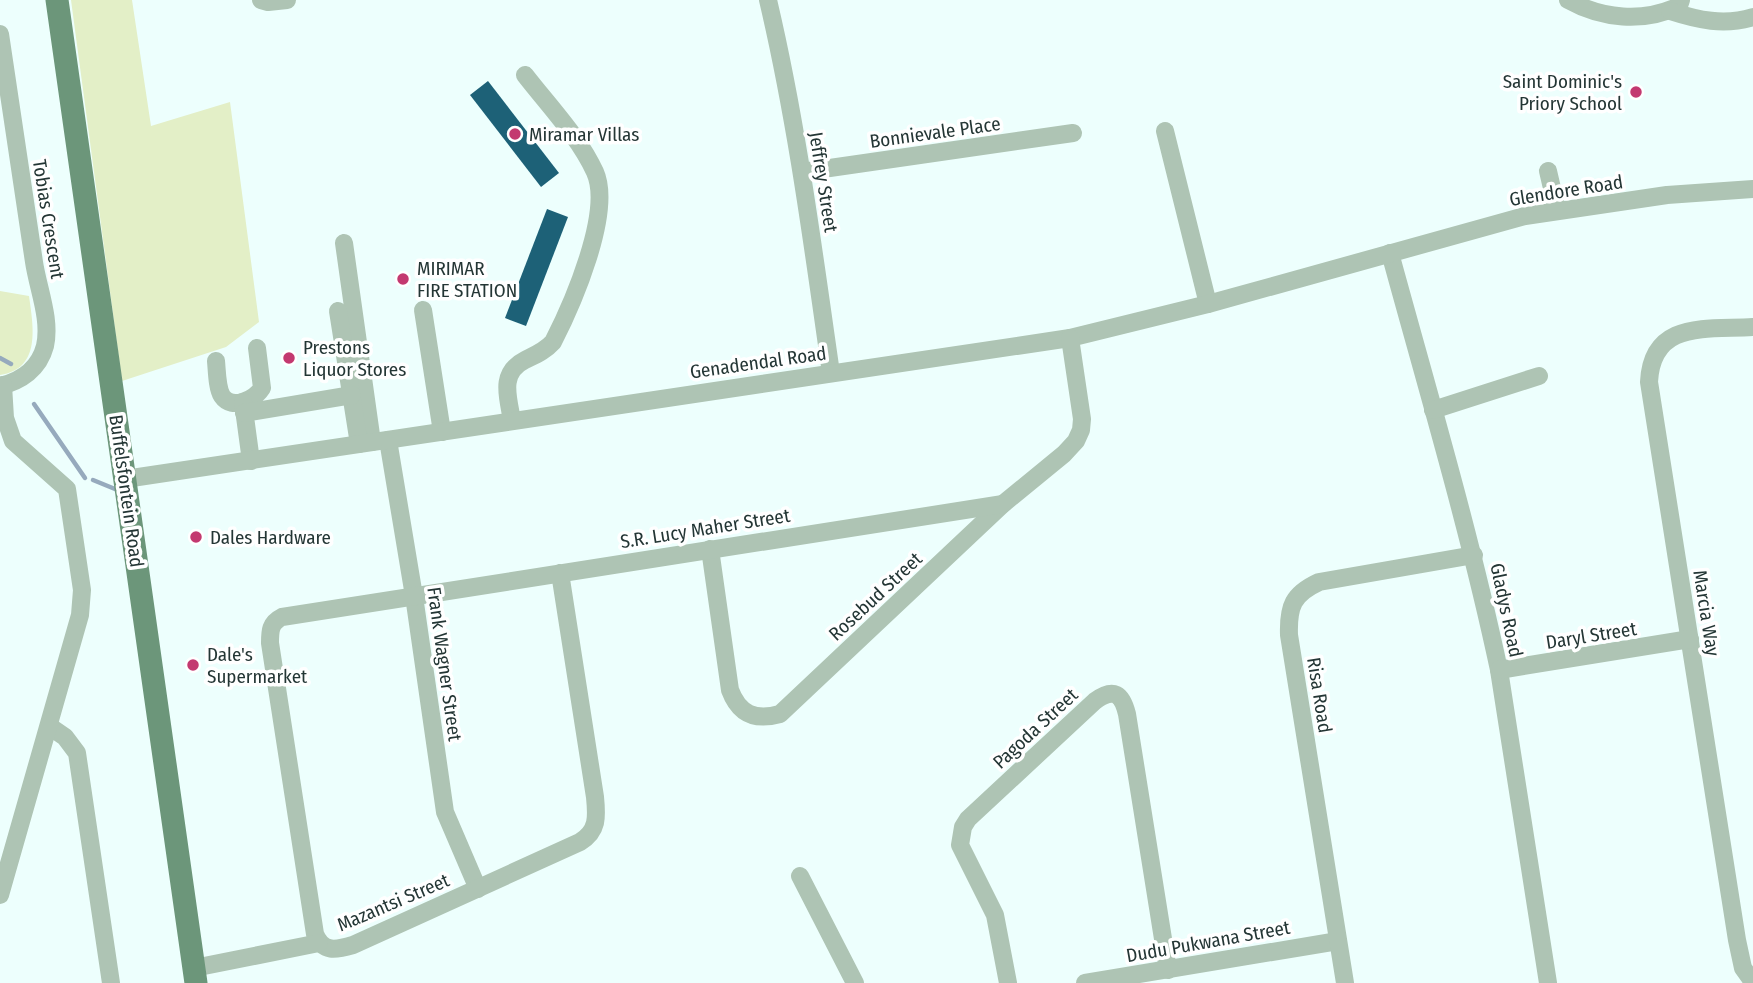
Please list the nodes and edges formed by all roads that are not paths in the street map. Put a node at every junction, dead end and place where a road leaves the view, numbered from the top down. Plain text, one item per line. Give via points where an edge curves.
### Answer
1 (57, 0) edge
2 (261, 0) edge
3 (287, 0) edge
4 (768, 0) edge
5 (1568, 0) edge
6 (1676, 5) edge
7 (1753, 17) edge
8 (0, 34) edge
9 (525, 75) dead end
10 (1166, 131) dead end
11 (1073, 133) dead end
12 (802, 172) junction
13 (1548, 172) dead end
14 (1753, 189) edge
15 (1557, 210) junction
16 (344, 243) dead end
17 (1390, 253) junction
18 (1208, 304) junction
19 (424, 310) dead end
20 (338, 311) dead end
21 (1753, 327) edge
22 (1070, 338) junction
23 (257, 348) dead end
24 (216, 361) dead end
25 (831, 373) junction
26 (1539, 376) dead end
27 (2, 386) edge
28 (352, 395) junction
29 (244, 407) junction
30 (1433, 410) junction
31 (512, 420) junction
32 (442, 432) junction
33 (373, 442) junction
34 (251, 461) junction
35 (125, 479) junction
36 (1003, 504) junction
37 (710, 549) junction
38 (1474, 555) junction
39 (559, 572) junction
40 (414, 596) junction
41 (1690, 639) junction
42 (1499, 670) junction
43 (49, 726) junction
44 (800, 876) dead end
45 (478, 889) junction
46 (0, 895) edge
47 (1338, 941) junction
48 (319, 943) junction
49 (1168, 970) junction
50 (195, 976) edge
51 (1753, 982) edge
52 (111, 983) edge
53 (855, 983) edge
54 (1008, 983) edge
55 (1085, 983) edge
56 (1345, 983) edge
57 (1548, 983) edge

1 - 35 main road, Buffelsfontein Road
2 - 3 street
4 - 12 street, Jeffrey Street
5 - 6 street via 1624,18
6 - 7 street via 1697,19 1727,22
8 - 27 street, Tobias Crescent via 47,331 38,363 26,376
9 - 31 street via 596,174 600,205 593,241 553,342 510,371 507,389
10 - 18 street
11 - 12 street, Bonnievale Place
12 - 25 street, Jeffrey Street
13 - 15 street
14 - 15 street, Glendore Road
15 - 17 street, Glendore Road
16 - 33 street
17 - 18 street, Genadendal Road
17 - 30 street, Gladys Road
18 - 22 street, Genadendal Road
19 - 32 street
20 - 28 street
21 - 41 street, Marcia Way via 1687,331 1656,349 1650,363 1649,382
22 - 25 street, Genadendal Road
22 - 36 street, Rosebud Street via 1081,430 1064,454
23 - 29 street via 262,388
24 - 29 street via 221,394
25 - 31 street, Genadendal Road
26 - 30 street
27 - 43 street via 13,441 61,481 71,500 82,603
28 - 29 street
28 - 33 street
29 - 34 street
30 - 38 street, Gladys Road
31 - 32 street, Genadendal Road
32 - 33 street, Genadendal Road
33 - 34 street, Genadendal Road
33 - 40 street, Frank Wagner Street
34 - 35 street, Genadendal Road
35 - 50 main road, Buffelsfontein Road
36 - 37 street, S.R. Lucy Maher Street
36 - 37 street, Rosebud Street via 791,705 770,717 750,716 740,709 730,690
37 - 39 street, S.R. Lucy Maher Street
38 - 42 street, Gladys Road
38 - 47 street, Risa Road via 1319,582 1294,600 1289,635
39 - 40 street, S.R. Lucy Maher Street
39 - 45 street, Mazantsi Street via 595,797 594,830 580,842
40 - 45 street, Frank Wagner Street via 445,812
40 - 48 street, Mazantsi Street via 282,617 275,620 270,632
41 - 42 street, Daryl Street
41 - 51 street, Marcia Way via 1737,940 1743,968
42 - 57 street, Gladys Road
43 - 46 street
43 - 52 street via 77,753
44 - 53 street
45 - 48 street, Mazantsi Street via 354,944 331,950
47 - 49 street, Dudu Pukwana Street
47 - 56 street, Risa Road
48 - 50 street
49 - 54 street, Pagoda Street via 1127,714 1124,701 1112,693 1095,701 963,827 960,845 995,915
49 - 55 street, Dudu Pukwana Street

